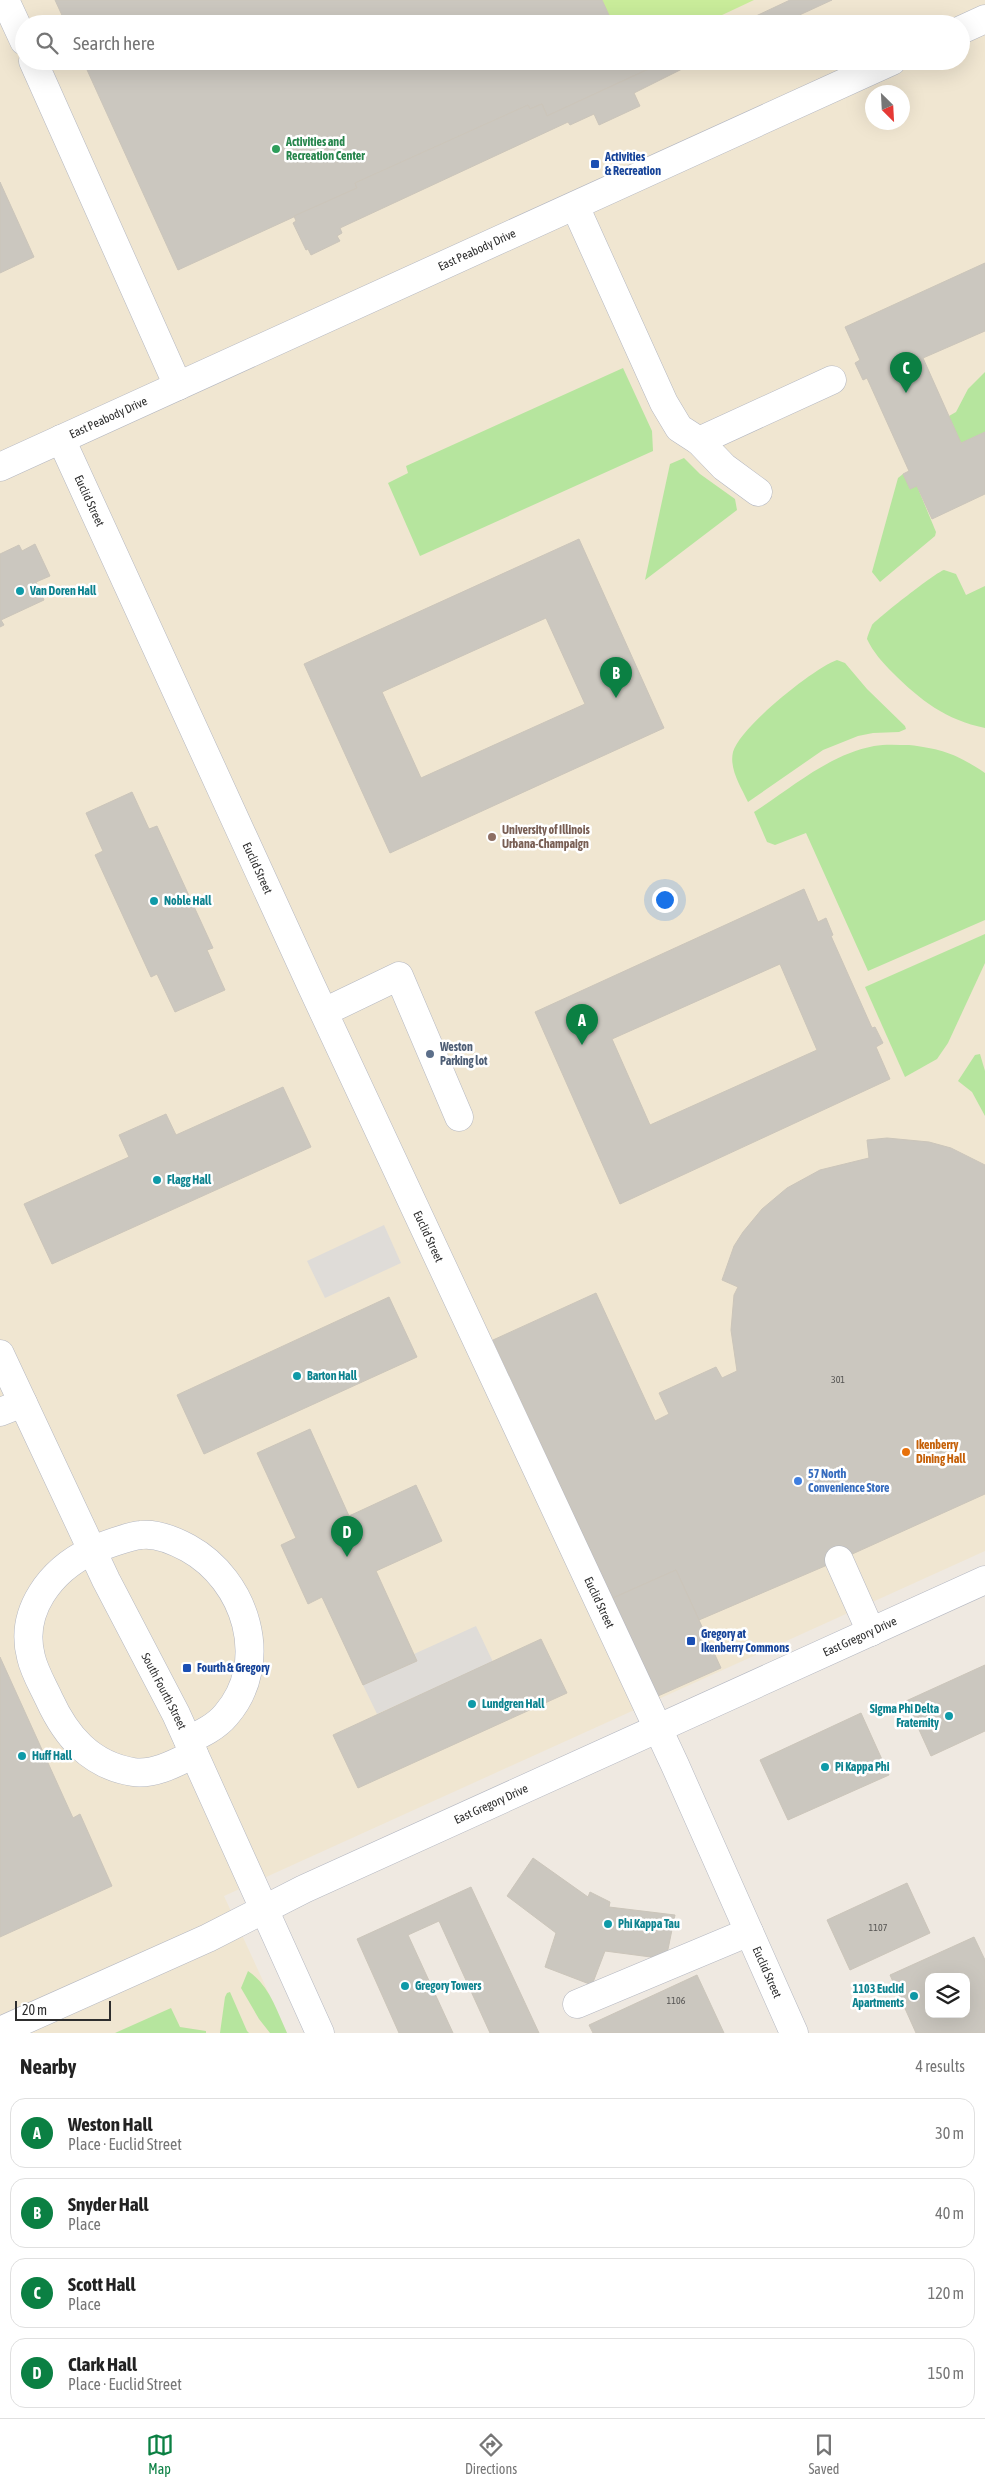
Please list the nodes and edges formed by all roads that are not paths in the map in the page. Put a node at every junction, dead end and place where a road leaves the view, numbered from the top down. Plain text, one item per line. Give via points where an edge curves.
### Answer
1 (5, 0) edge
2 (985, 19) edge
3 (15, 22) edge
4 (970, 26) edge
5 (37, 70) edge
6 (872, 70) edge
7 (574, 206) junction
8 (832, 380) dead end
9 (178, 386) junction
10 (61, 439) junction
11 (699, 441) junction
12 (0, 467) edge
13 (758, 492) dead end
14 (324, 1012) junction
15 (459, 1117) dead end
16 (0, 1354) edge
17 (11, 1408) edge
18 (92, 1550) junction
19 (839, 1560) dead end
20 (985, 1580) edge
21 (871, 1632) junction
22 (657, 1728) junction
23 (191, 1747) junction
24 (264, 1908) junction
25 (749, 1932) junction
26 (577, 2004) dead end
27 (0, 2031) edge
28 (320, 2033) edge
29 (794, 2033) edge

1 - 3 street
2 - 4 street
5 - 9 street
6 - 7 street, East Peabody Drive
7 - 9 street, East Peabody Drive
7 - 11 street via 664,403 679,428
8 - 11 street
9 - 10 street, East Peabody Drive
10 - 12 street, East Peabody Drive
10 - 14 street, Euclid Street
11 - 13 street via 724,467
14 - 15 street via 399,976
14 - 22 street, Euclid Street
16 - 17 street, South Fourth Street
17 - 18 street, South Fourth Street
18 - 23 street, South Fourth Street
18 - 23 street via 141,1535 160,1537 201,1555 221,1574 239,1601 248,1628 248,1672 239,1697 225,1716
18 - 23 street via 67,1564 47,1583 29,1624 31,1658 61,1725 92,1756 135,1772 156,1770
19 - 21 street
20 - 21 street, East Gregory Drive
21 - 22 street, East Gregory Drive
22 - 24 street, East Gregory Drive
22 - 25 street, Euclid Street
23 - 24 street, South Fourth Street
24 - 27 street, East Gregory Drive via 208,1938
24 - 28 street, South Fourth Street
25 - 26 street
25 - 29 street, Euclid Street

